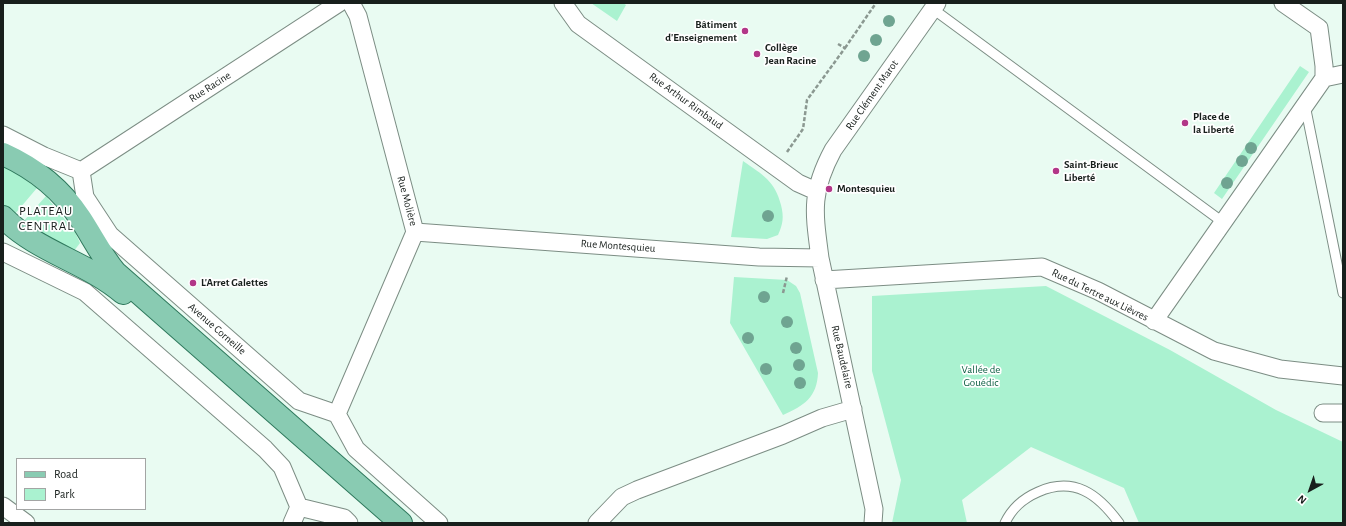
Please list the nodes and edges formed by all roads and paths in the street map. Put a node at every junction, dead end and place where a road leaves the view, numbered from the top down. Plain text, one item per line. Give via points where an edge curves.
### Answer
1 (339, 3) edge
2 (351, 3) edge
3 (563, 3) edge
4 (876, 3) edge
5 (1283, 3) edge
6 (935, 6) edge
7 (838, 44) dead end
8 (845, 48) junction
9 (1343, 74) edge
10 (1324, 78) junction
11 (1305, 105) junction
12 (3, 135) edge
13 (3, 154) edge
14 (81, 171) junction
15 (787, 174) junction
16 (816, 191) junction
17 (3, 217) edge
18 (1224, 223) junction
19 (415, 232) junction
20 (3, 252) edge
21 (820, 258) junction
22 (1340, 258) edge
23 (787, 280) dead end
24 (824, 280) junction
25 (783, 293) dead end
26 (1343, 293) edge
27 (1154, 321) junction
28 (1343, 376) edge
29 (853, 409) junction
30 (1323, 413) dead end
31 (1343, 413) edge
32 (337, 414) junction
33 (3, 506) edge
34 (300, 507) junction
35 (26, 523) edge
36 (292, 523) edge
37 (349, 523) edge
38 (381, 523) edge
39 (401, 523) edge
40 (439, 523) edge
41 (597, 523) edge
42 (873, 523) edge
43 (1005, 523) edge
44 (1119, 523) edge

1 - 14 street, Rue Racine
2 - 19 street, Rue Molière via 358,16
3 - 15 street, Rue Arthur Rimbaud via 578,24
4 - 8 path
5 - 10 street via 1319,28
6 - 16 street, Rue Clément Marot via 833,150 822,169
6 - 18 lane
7 - 8 path
8 - 15 path via 807,100 803,129 787,150
9 - 10 street
10 - 11 street
11 - 18 street
11 - 22 lane
12 - 14 street
13 - 39 main road via 24,164 56,190 80,218 99,251 115,272
14 - 32 street, Avenue Corneille via 85,198 110,235 299,401
15 - 16 street, Rue Arthur Rimbaud via 798,183
16 - 21 street, Rue Baudelaire via 815,220
17 - 38 main road via 32,240 110,282
18 - 27 street
19 - 21 street, Rue Montesquieu via 751,256
19 - 32 street, Rue Molière
20 - 34 street via 85,292 265,449 282,467
21 - 24 street, Rue Baudelaire
22 - 26 lane
23 - 25 path
24 - 27 street, Rue du Tertre aux Lièvres via 1042,267 1098,291
24 - 29 street, Rue Baudelaire
27 - 28 street, Rue du Tertre aux Lièvres via 1214,351 1280,369
29 - 41 street via 822,418 637,490 622,497
29 - 42 street, Rue Baudelaire via 874,509
30 - 31 street
32 - 40 street via 356,449
33 - 35 street
34 - 36 street
34 - 37 street via 344,518
43 - 44 lane via 1010,512 1025,498 1049,487 1066,485 1087,492 1107,506

